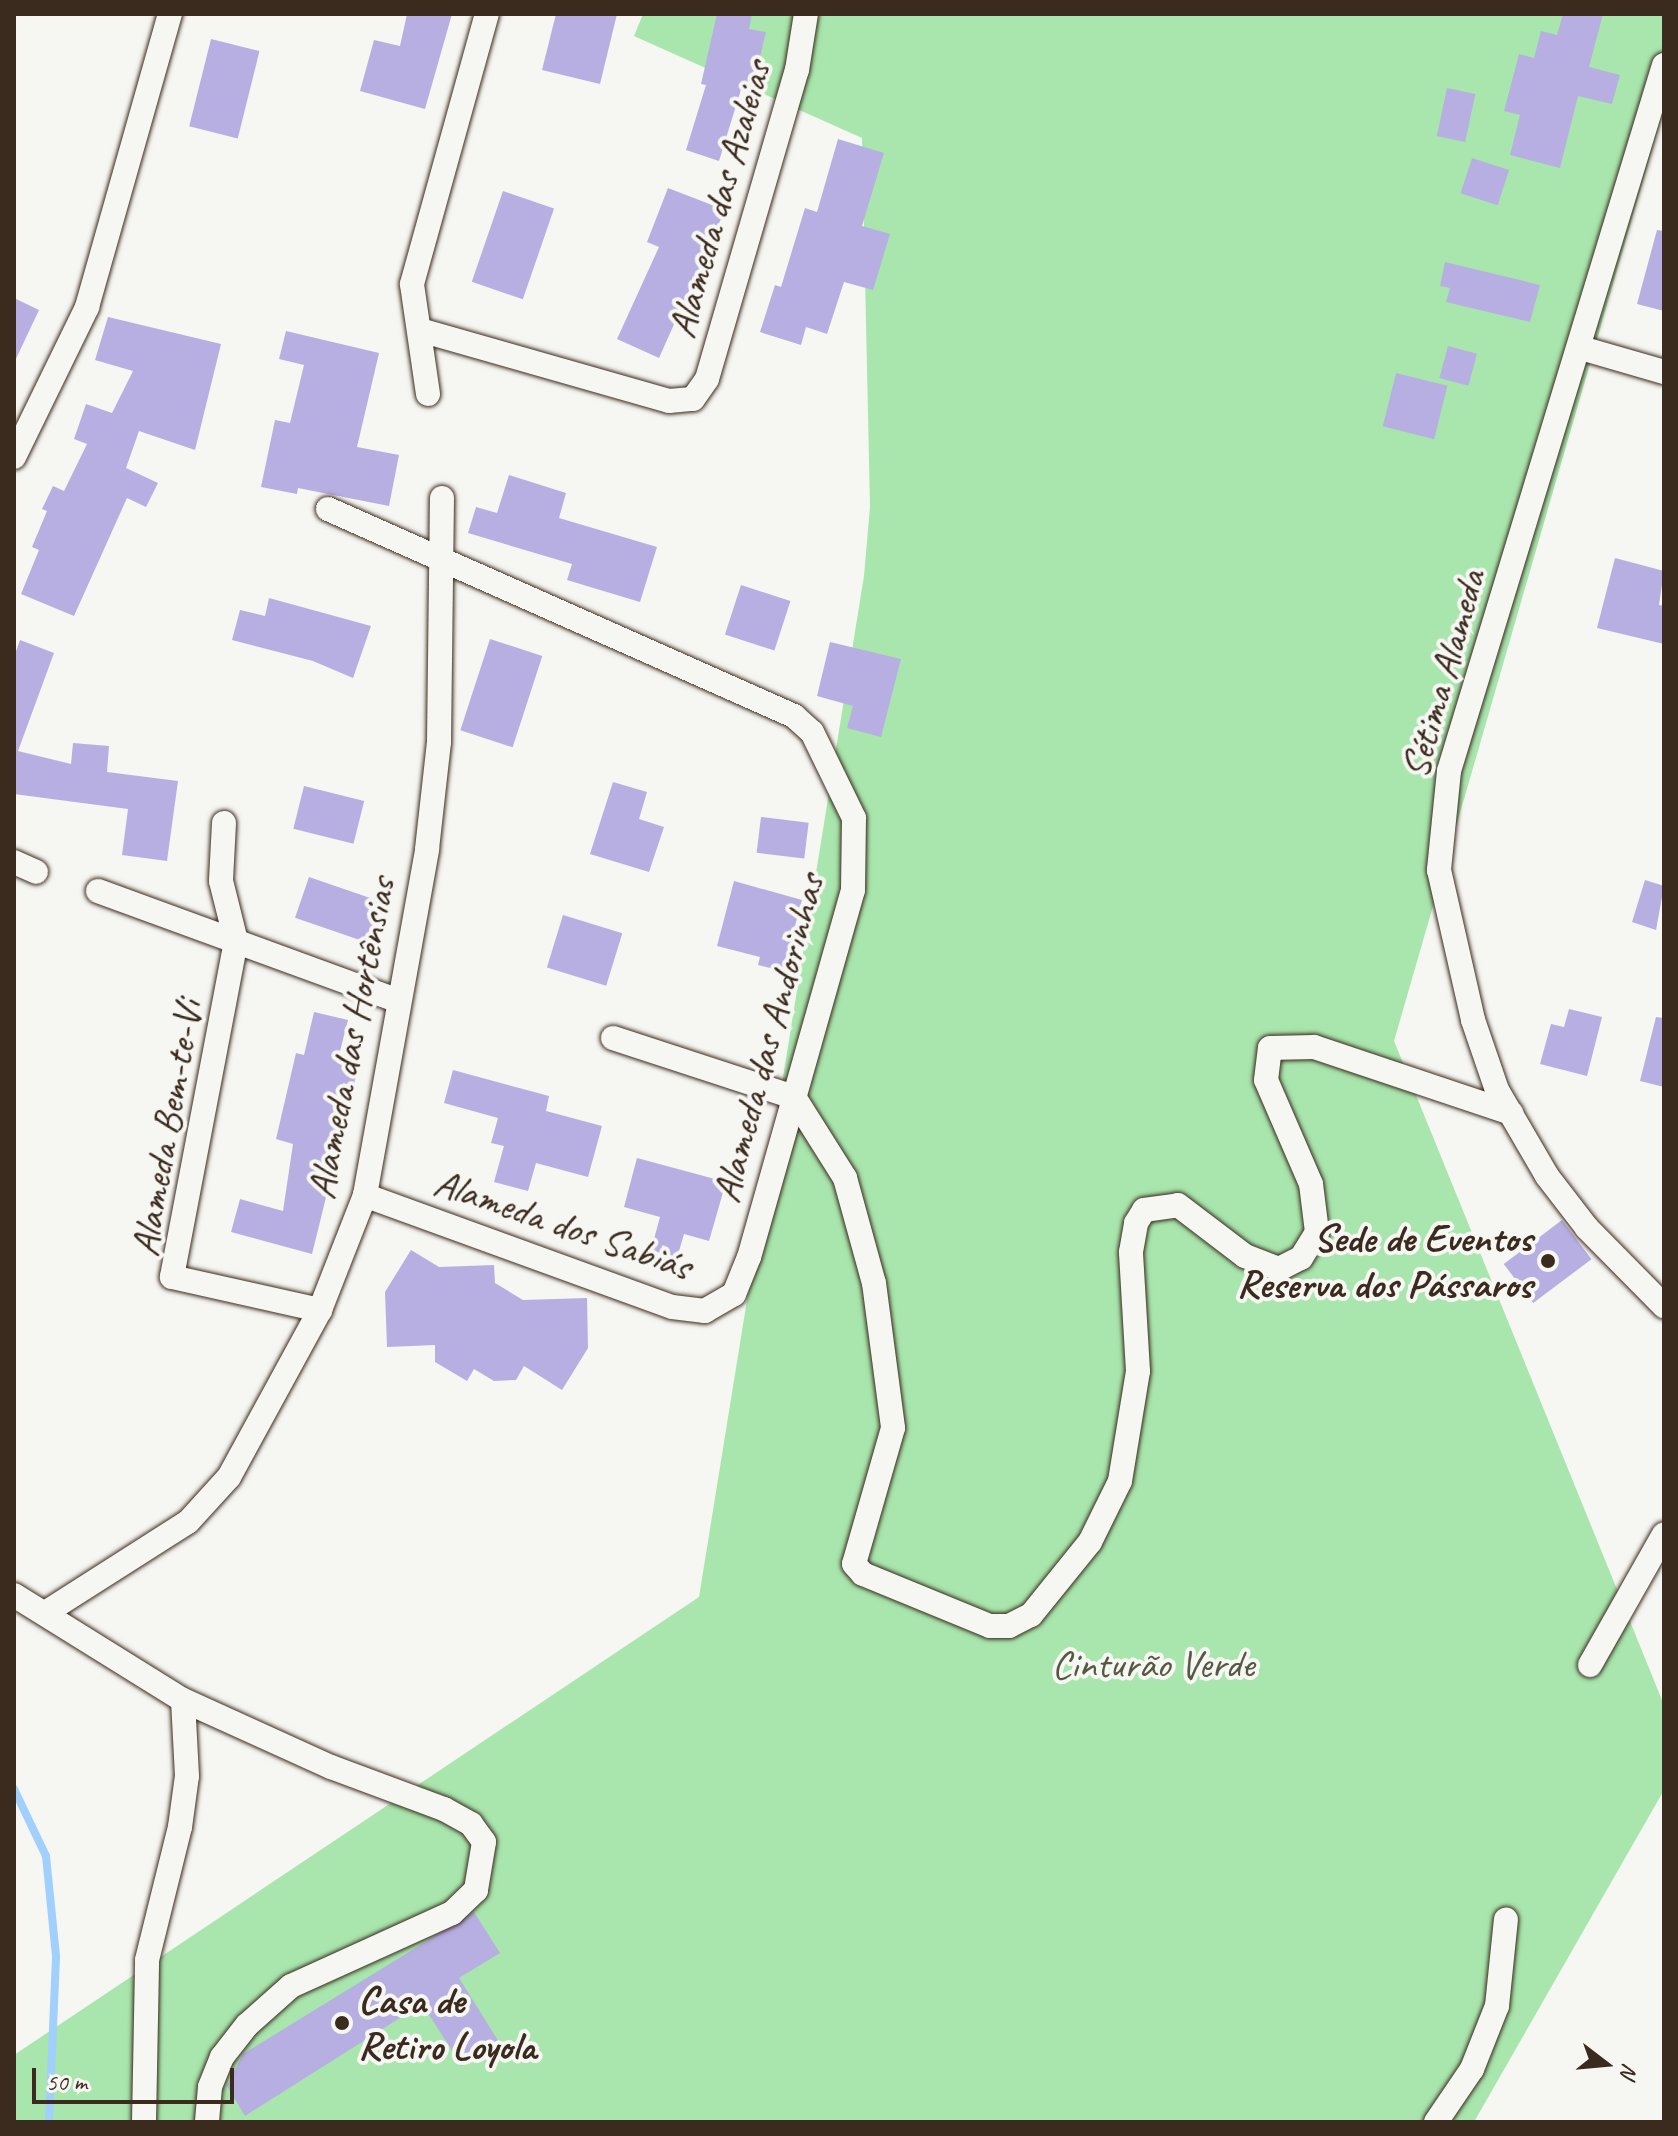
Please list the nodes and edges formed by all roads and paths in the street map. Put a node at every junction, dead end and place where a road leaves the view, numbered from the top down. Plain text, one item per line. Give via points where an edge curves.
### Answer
1 (170, 14) edge
2 (487, 14) edge
3 (806, 14) edge
4 (1664, 65) edge
5 (420, 330) junction
6 (1581, 348) junction
7 (1664, 372) edge
8 (428, 394) dead end
9 (14, 457) edge
10 (442, 498) dead end
11 (328, 509) dead end
12 (444, 561) junction
13 (224, 823) dead end
14 (98, 891) dead end
15 (236, 941) junction
16 (399, 1001) junction
17 (613, 1038) dead end
18 (794, 1097) junction
19 (1511, 1113) junction
20 (365, 1195) junction
21 (734, 1294) joint
22 (1664, 1306) edge
23 (320, 1310) junction
24 (1664, 1534) edge
25 (14, 1595) edge
26 (45, 1613) junction
27 (1590, 1665) dead end
28 (183, 1700) junction
29 (1506, 1919) dead end
30 (144, 2122) edge
31 (207, 2122) edge
32 (1436, 2122) edge

1 - 9 street via 87,307
2 - 5 street via 412,284
3 - 5 street, Alameda das Azaleias via 797,70 720,335 702,391 693,399 669,401
4 - 6 street, Sétima Alameda
5 - 8 street
6 - 7 street
6 - 19 street, Sétima Alameda via 1449,771 1439,870 1473,1020
10 - 12 street, Alameda das Hortênsias
11 - 12 street, Alameda das Andorinhas
12 - 16 street, Alameda das Hortênsias via 439,742 427,849
12 - 18 street, Alameda das Andorinhas via 794,716 812,732 854,818 853,890
13 - 15 street via 221,881
14 - 15 street
15 - 16 street
15 - 23 street, Alameda Bem-te-Vi via 172,1277
16 - 20 street, Alameda das Hortênsias
17 - 18 street
18 - 19 street via 845,1178 874,1283 893,1428 854,1564 863,1574 990,1626 1009,1626 1031,1615 1090,1542 1120,1481 1138,1371 1131,1252 1144,1210 1178,1205 1245,1256 1279,1269 1301,1258 1317,1232 1311,1184 1266,1080 1270,1048 1314,1047
18 - 21 street, Alameda das Andorinhas
19 - 22 street, Sétima Alameda via 1547,1176 1587,1228
20 - 21 street, Alameda dos Sabiás via 672,1307 705,1311
20 - 23 street, Alameda das Hortênsias
23 - 26 street, Alameda das Hortênsias via 229,1477 188,1522
24 - 27 street
25 - 26 street
26 - 28 street
28 - 30 street via 187,1776 180,1827 147,1960
28 - 31 street via 331,1767 444,1809 471,1824 484,1842 476,1890 452,1913 291,1986 247,2025 222,2057 210,2087
29 - 32 street via 1497,2006 1472,2069

